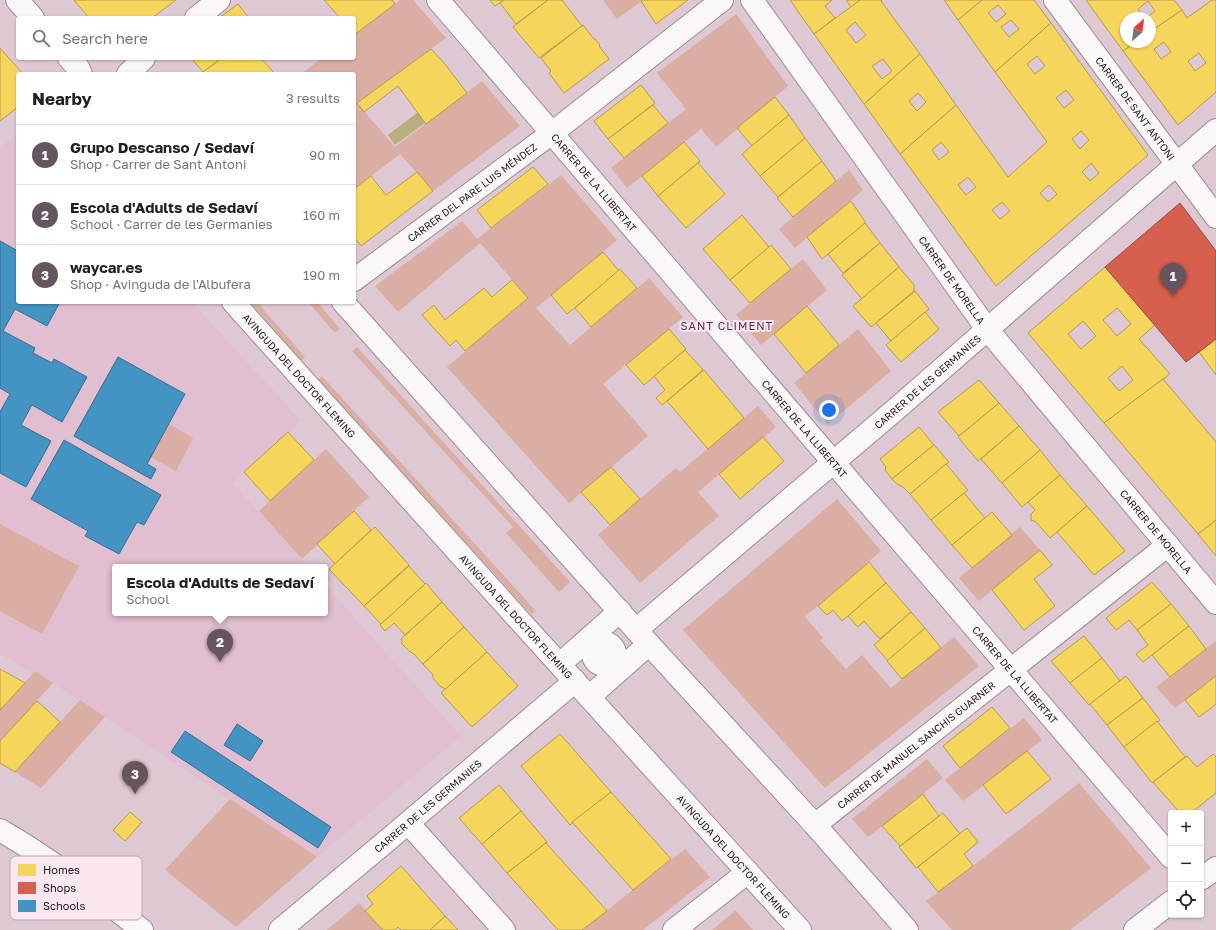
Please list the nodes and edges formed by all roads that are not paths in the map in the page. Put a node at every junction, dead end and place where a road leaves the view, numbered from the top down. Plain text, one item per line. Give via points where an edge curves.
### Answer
1 (17, 0) edge
2 (219, 0) edge
3 (438, 0) edge
4 (722, 0) edge
5 (752, 0) edge
6 (1055, 0) edge
7 (31, 16) edge
8 (199, 16) edge
9 (142, 60) edge
10 (130, 72) edge
11 (1216, 130) edge
12 (552, 133) junction
13 (1178, 164) junction
14 (1216, 217) edge
15 (356, 279) edge
16 (235, 304) edge
17 (345, 304) edge
18 (987, 328) junction
19 (833, 463) junction
20 (1168, 545) junction
21 (1216, 603) edge
22 (620, 611) junction
23 (643, 637) junction
24 (560, 664) junction
25 (1010, 670) junction
26 (582, 689) junction
27 (408, 823) junction
28 (815, 825) junction
29 (3, 838) edge
30 (1168, 854) edge
31 (40, 856) edge
32 (1216, 868) edge
33 (748, 872) junction
34 (1204, 877) edge
35 (1168, 904) edge
36 (129, 920) edge
37 (142, 930) edge
38 (280, 930) edge
39 (504, 930) edge
40 (674, 930) edge
41 (800, 930) edge
42 (908, 930) edge
43 (1135, 930) edge

1 - 7 street
2 - 8 street
3 - 12 street, CARRER DE LA LLIBERTAT
4 - 12 street, CARRER DEL PARE LUIS MÉNDEZ
5 - 18 street, CARRER DE MORELLA
6 - 13 street, CARRER DE SANT ANTONI
9 - 10 street
11 - 13 street, CARRER DE LES GERMANIES
12 - 15 street, CARRER DEL PARE LUIS MÉNDEZ
12 - 19 street, CARRER DE LA LLIBERTAT
13 - 14 street, CARRER DE SANT ANTONI
13 - 18 street, CARRER DE LES GERMANIES
16 - 24 street, AVINGUDA DEL DOCTOR FLEMING
17 - 22 street
18 - 19 street, CARRER DE LES GERMANIES
18 - 20 street, CARRER DE MORELLA
19 - 23 street, CARRER DE LES GERMANIES
19 - 25 street, CARRER DE LA LLIBERTAT
20 - 21 street, CARRER DE MORELLA
20 - 25 street, CARRER DE MANUEL SANCHIS GUARNER
22 - 23 street
22 - 24 street
23 - 26 street, CARRER DE LES GERMANIES
23 - 28 street
24 - 26 street, AVINGUDA DEL DOCTOR FLEMING
25 - 28 street, CARRER DE MANUEL SANCHIS GUARNER
25 - 30 street, CARRER DE LA LLIBERTAT
26 - 27 street, CARRER DE LES GERMANIES
26 - 33 street, AVINGUDA DEL DOCTOR FLEMING
27 - 38 street, CARRER DE LES GERMANIES
27 - 39 street
28 - 42 street
29 - 31 street
32 - 34 street
33 - 40 street
33 - 41 street, AVINGUDA DEL DOCTOR FLEMING
35 - 43 street
36 - 37 street

